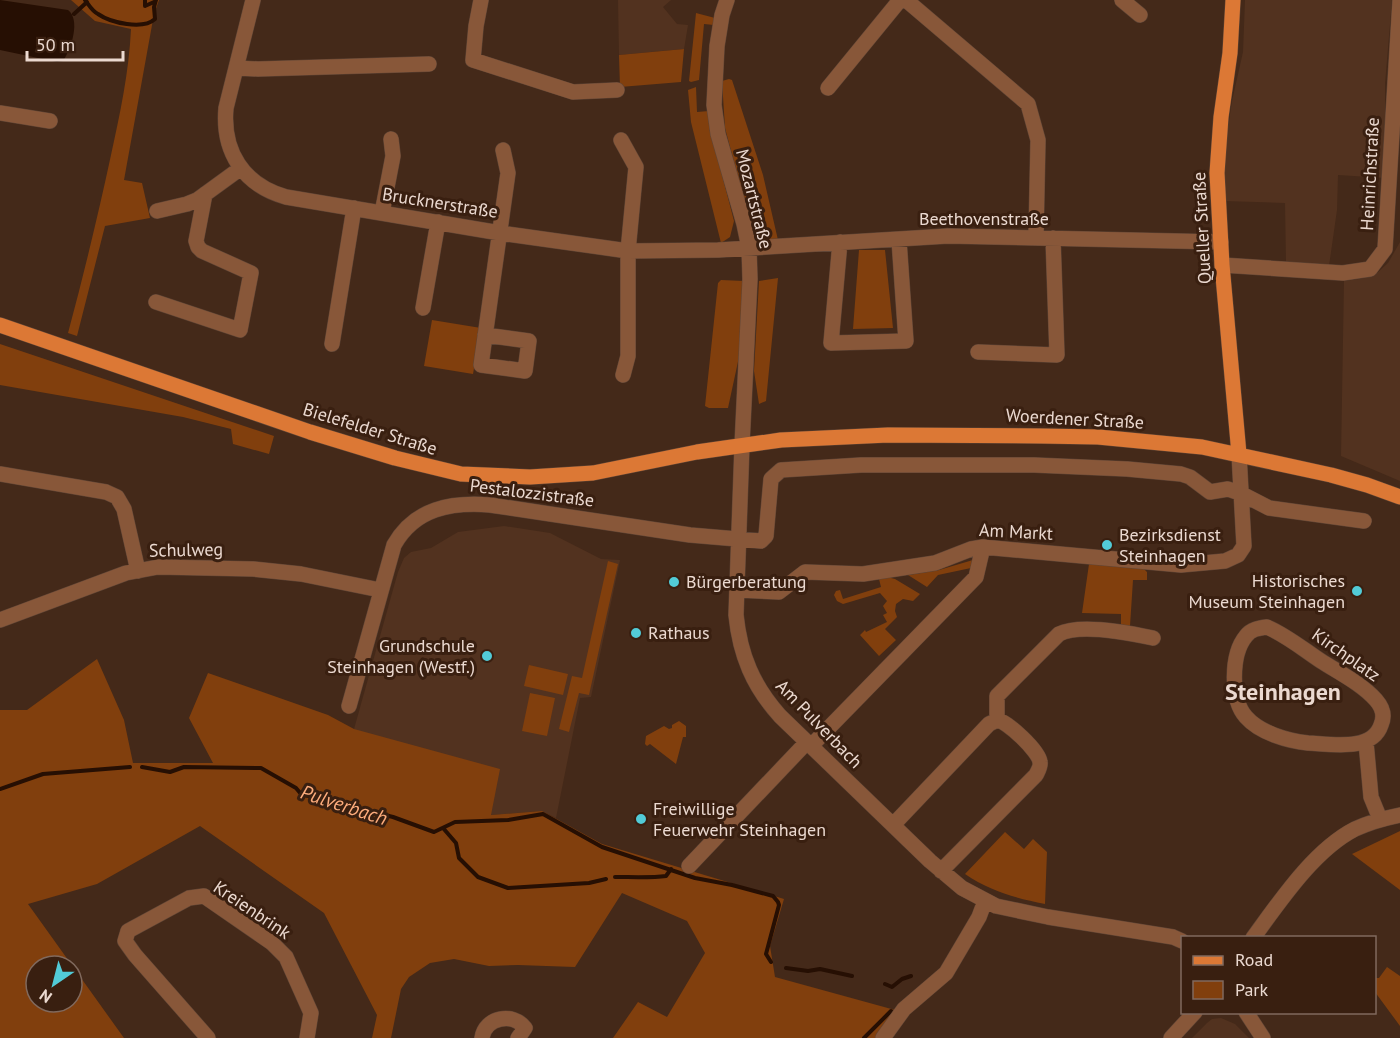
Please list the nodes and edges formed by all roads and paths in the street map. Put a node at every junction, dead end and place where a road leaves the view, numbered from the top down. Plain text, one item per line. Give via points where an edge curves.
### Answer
1 (252, 0) edge
2 (481, 0) edge
3 (727, 0) edge
4 (900, 0) edge
5 (906, 0) edge
6 (1122, 0) edge
7 (1233, 0) edge
8 (1400, 0) edge
9 (1140, 15) dead end
10 (429, 64) dead end
11 (236, 68) junction
12 (828, 88) dead end
13 (617, 90) dead end
14 (0, 113) edge
15 (50, 121) dead end
16 (391, 139) dead end
17 (621, 140) dead end
18 (503, 150) dead end
19 (241, 168) junction
20 (205, 194) junction
21 (354, 208) junction
22 (157, 211) dead end
23 (382, 213) junction
24 (438, 222) junction
25 (1394, 223) edge
26 (500, 233) junction
27 (1036, 237) junction
28 (1053, 238) junction
29 (899, 240) junction
30 (840, 242) junction
31 (1221, 242) junction
32 (749, 248) junction
33 (628, 251) junction
34 (1222, 264) junction
35 (156, 302) dead end
36 (423, 308) dead end
37 (0, 325) edge
38 (485, 335) dead end
39 (332, 344) dead end
40 (978, 352) dead end
41 (623, 375) dead end
42 (742, 445) junction
43 (1239, 454) junction
44 (0, 474) edge
45 (1242, 494) junction
46 (1400, 497) edge
47 (1364, 521) dead end
48 (740, 539) junction
49 (982, 547) junction
50 (138, 570) junction
51 (380, 590) junction
52 (737, 590) junction
53 (0, 620) edge
54 (1153, 638) dead end
55 (349, 706) dead end
56 (997, 720) junction
57 (1366, 742) junction
58 (809, 744) junction
59 (1400, 815) edge
60 (1380, 819) junction
61 (893, 825) junction
62 (689, 866) dead end
63 (941, 871) junction
64 (985, 902) junction
65 (1255, 936) edge
66 (1181, 941) edge
67 (1193, 1014) edge
68 (1247, 1014) edge
69 (208, 1038) edge
70 (307, 1038) edge
71 (482, 1038) edge
72 (518, 1038) edge
73 (883, 1038) edge
74 (1171, 1038) edge
75 (1263, 1038) edge

1 - 11 street, Brucknerstraße
2 - 13 street via 473,60 573,92
3 - 32 street, Mozartstraße via 717,46 714,105 718,134
4 - 12 street
5 - 27 street via 1028,104 1038,140
6 - 9 street
7 - 31 main road, Queller Straße via 1216,172
8 - 25 street, Heinrichstraße
10 - 11 street
11 - 19 street, Brucknerstraße via 224,126 227,142
14 - 15 street
16 - 23 street via 393,156
17 - 33 street via 636,166
18 - 26 street via 508,173
19 - 20 street
19 - 21 street, Brucknerstraße via 256,183 276,194
20 - 22 street via 187,204
20 - 35 street via 198,247 251,273 240,330
21 - 23 street, Brucknerstraße
21 - 39 street
23 - 24 street, Brucknerstraße
24 - 26 street, Brucknerstraße
24 - 36 street
25 - 34 street, Heinrichstraße via 1385,249 1370,269 1343,273
26 - 33 street, Brucknerstraße
26 - 38 street
27 - 28 street, Beethovenstraße
27 - 29 street, Beethovenstraße
28 - 31 street, Beethovenstraße
28 - 40 street via 1057,355
29 - 30 street, Beethovenstraße
29 - 30 street via 906,341 831,343
30 - 32 street, Beethovenstraße
31 - 34 main road, Queller Straße
32 - 33 street, Brucknerstraße
32 - 42 street, Mozartstraße
33 - 41 street via 628,356
34 - 43 main road, Queller Straße
37 - 42 main road, Bielefelder Straße via 310,432 461,474 530,477 593,473
42 - 43 main road, Woerdener Straße via 877,435 1031,435 1098,437
42 - 48 street, Am Pulverbach
43 - 45 street, Am Markt
43 - 46 main road, Woerdener Straße via 1367,485
44 - 50 street via 117,497 124,509
45 - 47 street via 1269,508
45 - 48 street via 1228,489 1210,492 1181,474 1127,469 861,465 784,470 774,474 770,483 766,538
45 - 49 street, Am Markt via 1244,546 1238,555 1225,561 1181,565
48 - 51 street, Pestalozzistraße via 490,504 458,503 429,512 400,534
48 - 52 street, Am Pulverbach
49 - 52 street, Am Markt via 935,563 863,574 805,572 779,592
49 - 58 street via 976,577
50 - 51 street, Schulweg via 177,566 253,569
50 - 53 street, Schulweg
51 - 55 street, Pestalozzistraße
52 - 58 street, Am Pulverbach via 738,635 748,670 773,708
54 - 56 street via 1128,632 1066,630 998,696
56 - 61 street via 988,724
56 - 63 street via 1007,724 1035,751 1040,768
57 - 57 street, Kirchplatz via 1304,742 1269,733 1245,717 1235,685 1235,668 1245,636 1259,628 1274,630 1371,695 1383,710 1383,719 1374,738
57 - 60 street via 1371,796
58 - 61 street, Am Pulverbach
58 - 62 street
59 - 60 street
60 - 65 street via 1354,830 1319,857
61 - 63 street, Am Pulverbach
63 - 64 street, Am Pulverbach
64 - 66 street, Am Pulverbach
64 - 73 street via 962,949 945,973 904,1009
67 - 74 street
68 - 75 street
69 - 70 street, Kreienbrink via 125,940 128,931 189,897 204,896 286,957 311,1013
71 - 72 street via 491,1023 506,1018 519,1021 525,1028

